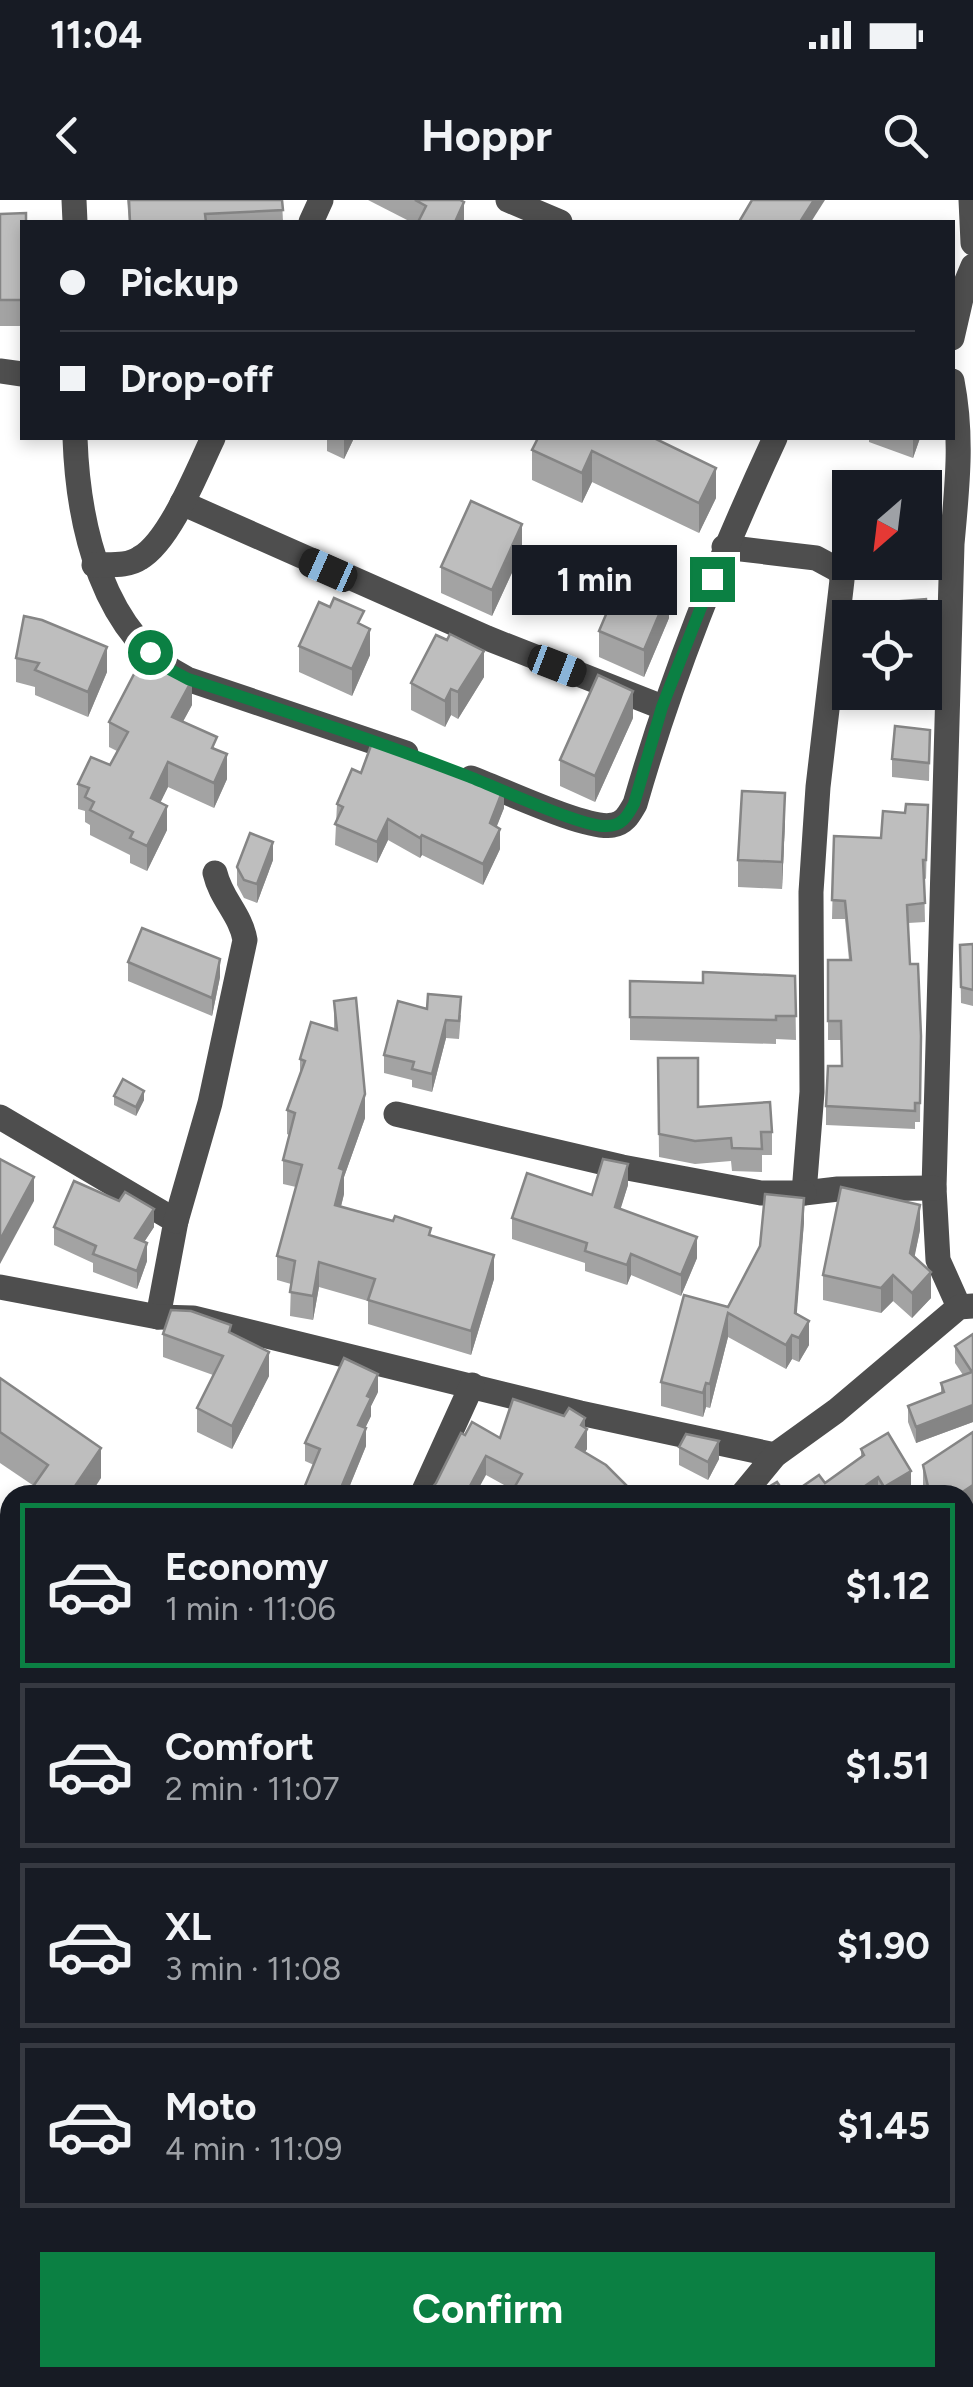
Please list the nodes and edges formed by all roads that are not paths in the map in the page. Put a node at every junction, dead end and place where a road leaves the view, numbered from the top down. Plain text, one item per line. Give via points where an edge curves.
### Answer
1 (508, 200) edge
2 (971, 200) edge
3 (555, 220) edge
4 (973, 243) edge
5 (973, 266) edge
6 (955, 325) edge
7 (955, 401) edge
8 (75, 440) edge
9 (212, 440) edge
10 (774, 440) edge
11 (182, 503) junction
12 (724, 547) junction
13 (94, 564) junction
14 (662, 707) junction
15 (216, 873) dead end
16 (396, 1114) dead end
17 (0, 1117) edge
18 (934, 1188) junction
19 (804, 1194) junction
20 (176, 1220) junction
21 (0, 1288) edge
22 (966, 1307) edge
23 (158, 1317) junction
24 (472, 1385) junction
25 (775, 1455) junction
26 (427, 1485) edge
27 (750, 1485) edge

1 - 3 street
2 - 4 street
5 - 6 street
7 - 18 street via 960,460
8 - 13 street
9 - 11 street
10 - 12 street
11 - 13 street via 142,558
11 - 14 street
12 - 14 street
12 - 19 street via 824,560 842,580 811,892 812,1092
13 - 14 street via 132,628 169,669 188,679 595,826 618,824 634,804
15 - 20 street via 222,897 242,922 244,940 210,1103
16 - 19 street via 622,1167 761,1194
17 - 20 street
18 - 19 street
18 - 22 street via 938,1260
20 - 23 street
21 - 23 street
22 - 25 street
23 - 24 street via 194,1318
24 - 25 street
24 - 26 street
25 - 27 street

